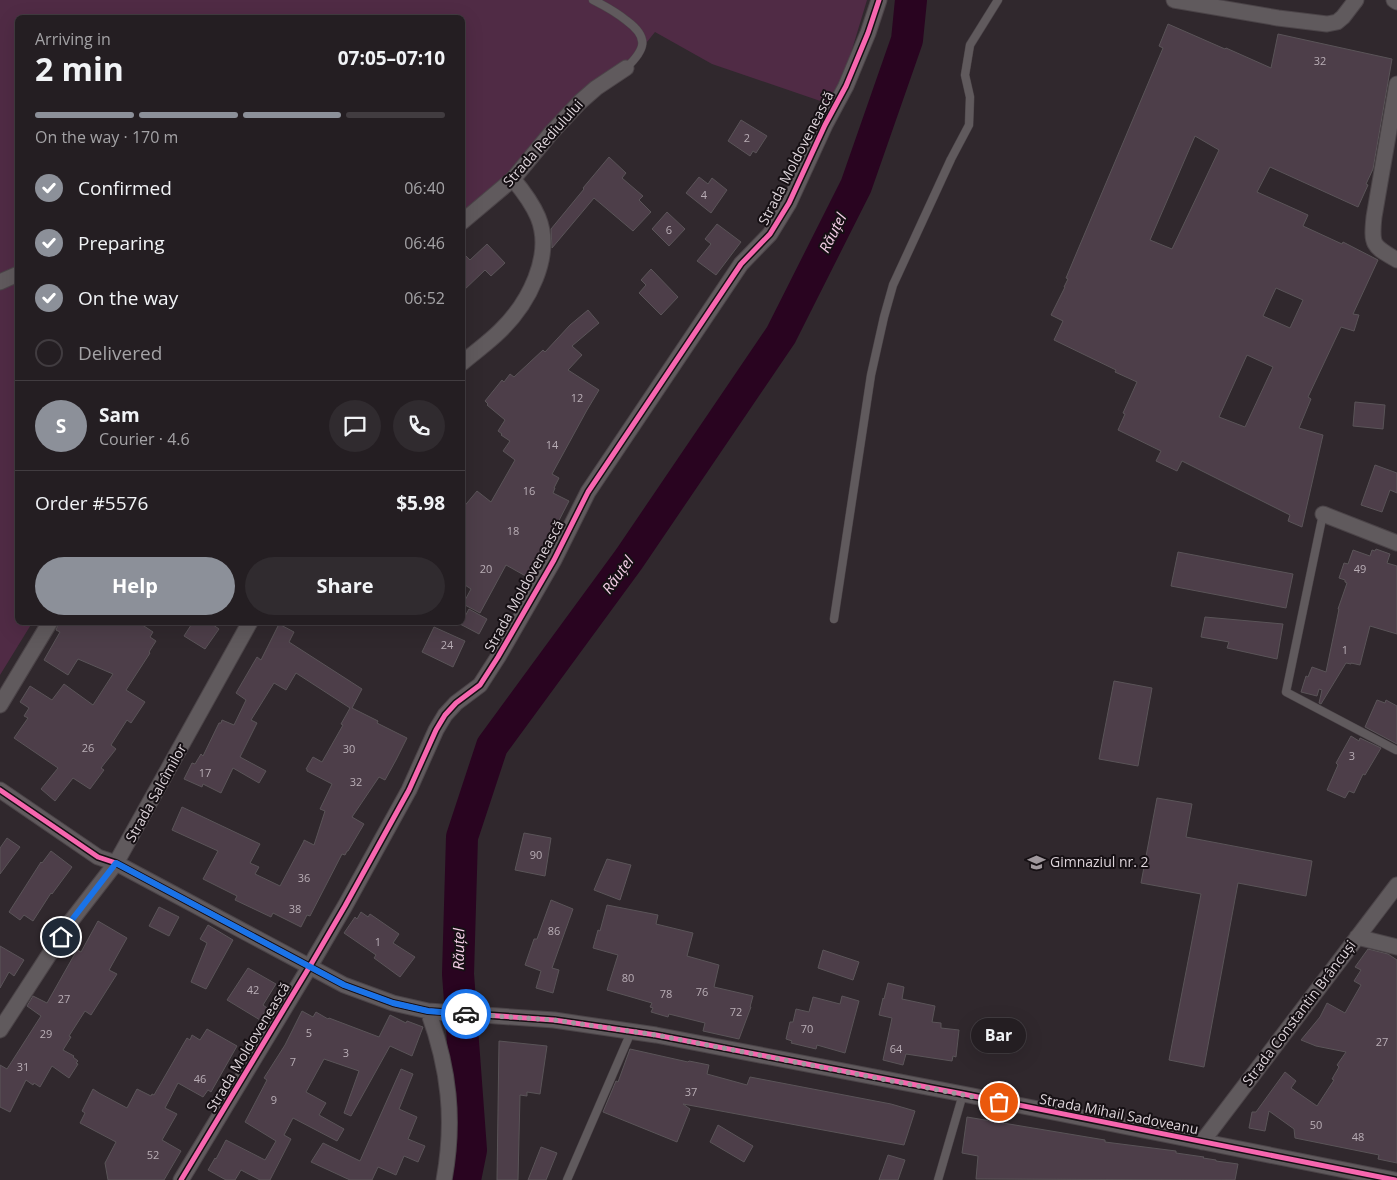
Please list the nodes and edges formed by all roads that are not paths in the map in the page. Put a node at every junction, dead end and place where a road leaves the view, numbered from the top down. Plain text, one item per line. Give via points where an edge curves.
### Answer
1 (593, 0) edge
2 (879, 0) edge
3 (998, 0) edge
4 (1174, 0) edge
5 (1356, 0) edge
6 (1394, 0) edge
7 (1397, 2) edge
8 (626, 68) joint
9 (1397, 84) edge
10 (513, 179) junction
11 (465, 219) edge
12 (1397, 260) edge
13 (15, 275) edge
14 (0, 282) edge
15 (465, 361) edge
16 (1323, 514) joint
17 (1397, 542) edge
18 (834, 619) dead end
19 (48, 625) edge
20 (248, 625) edge
21 (0, 705) edge
22 (1396, 750) edge
23 (0, 790) edge
24 (116, 863) junction
25 (1397, 885) edge
26 (1357, 937) junction
27 (1397, 947) edge
28 (310, 966) junction
29 (433, 1011) junction
30 (0, 1030) edge
31 (631, 1032) junction
32 (963, 1094) junction
33 (1202, 1142) junction
34 (181, 1180) edge
35 (444, 1180) edge
36 (566, 1180) edge
37 (938, 1180) edge
38 (1395, 1180) edge

1 - 8 lane via 613,10 642,35 641,49
2 - 28 street, Strada Moldovenească via 846,86 789,203 770,234 741,264 588,492 554,560 480,685 445,715 409,790
3 - 18 lane via 970,45 965,75 970,97 969,125 893,284 884,317 871,374
4 - 5 street via 1327,24 1337,22
6 - 7 street
8 - 10 street, Strada Rediulului via 580,102
9 - 12 street via 1372,232 1373,242 1378,248
10 - 11 street, Strada Rediulului
10 - 15 street via 538,217 542,255 535,279 521,306 502,330
13 - 14 street
16 - 17 street
16 - 22 lane via 1286,692
19 - 21 street
20 - 24 street, Strada Salcîmilor
23 - 24 street, Strada Mihail Sadoveanu via 98,857
24 - 28 street, Strada Mihail Sadoveanu
24 - 30 street, Strada Salcîmilor via 71,921
25 - 26 street, Strada Constantin Brâncuși
26 - 27 street
26 - 33 street, Strada Constantin Brâncuși
28 - 29 street, Strada Mihail Sadoveanu via 344,985 393,1003
28 - 34 street, Strada Moldovenească
29 - 31 street, Strada Mihail Sadoveanu via 554,1020
29 - 35 street via 450,1104
31 - 32 street, Strada Mihail Sadoveanu
31 - 36 lane
32 - 33 street, Strada Mihail Sadoveanu
32 - 37 lane
33 - 38 street, Strada Mihail Sadoveanu

